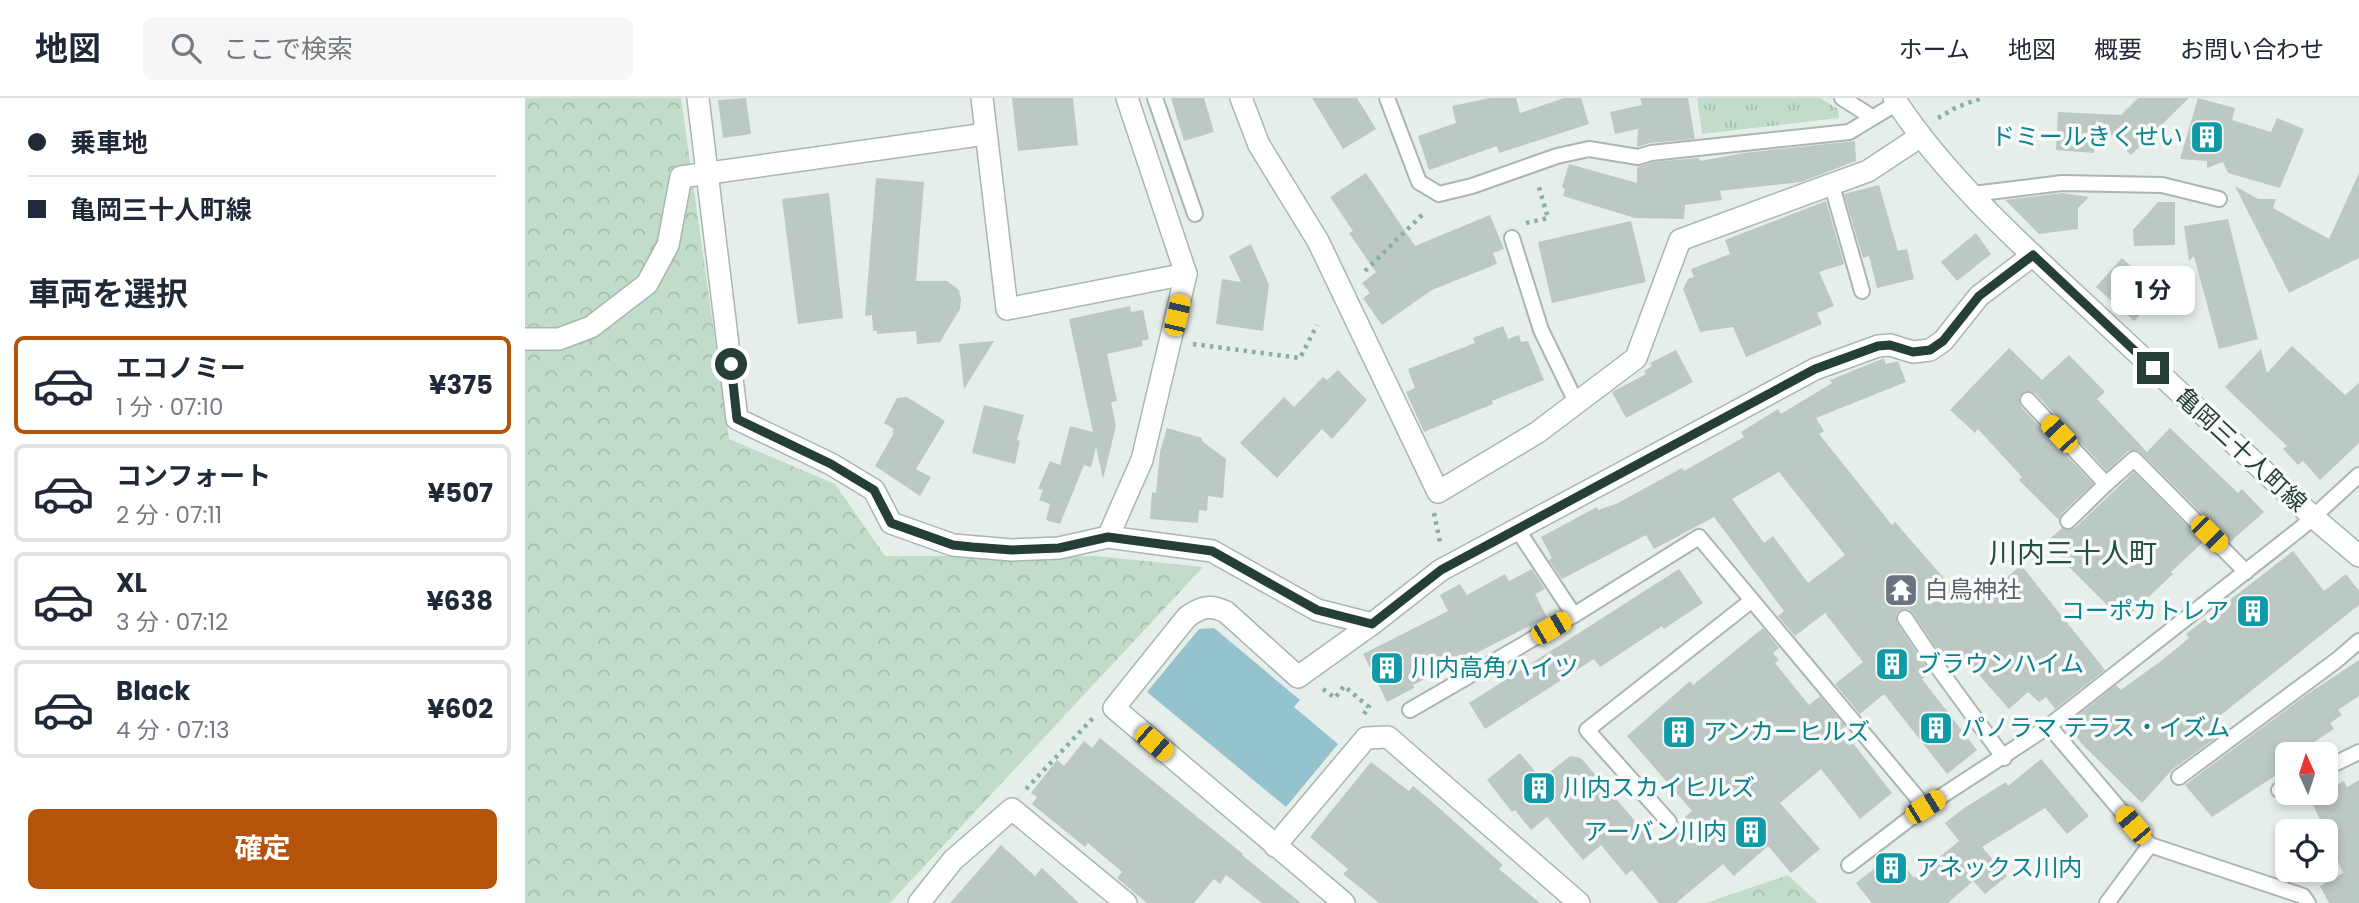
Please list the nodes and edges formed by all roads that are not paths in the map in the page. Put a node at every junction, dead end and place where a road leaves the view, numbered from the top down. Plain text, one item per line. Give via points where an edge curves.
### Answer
1 (698, 98) edge
2 (982, 98) edge
3 (1127, 98) edge
4 (1155, 98) edge
5 (1241, 98) edge
6 (1387, 98) edge
7 (1842, 98) edge
8 (1896, 101) edge
9 (1872, 117) junction
10 (1927, 129) junction
11 (986, 134) junction
12 (707, 174) junction
13 (1832, 186) junction
14 (1973, 194) junction
15 (2219, 199) dead end
16 (1195, 214) dead end
17 (1515, 232) road end
18 (2033, 255) junction
19 (1186, 274) junction
20 (1862, 291) dead end
21 (525, 339) edge
22 (2028, 400) dead end
23 (1576, 402) junction
24 (2359, 475) edge
25 (2106, 484) junction
26 (2313, 517) junction
27 (2068, 521) dead end
28 (1517, 529) junction
29 (1108, 537) junction
30 (2359, 556) edge
31 (2246, 572) junction
32 (1751, 601) junction
33 (1574, 615) junction
34 (1905, 618) dead end
35 (1372, 624) junction
36 (2359, 641) edge
37 (1410, 710) dead end
38 (2049, 726) junction
39 (2359, 752) edge
40 (2004, 758) junction
41 (2338, 762) edge
42 (2179, 777) dead end
43 (1925, 807) junction
44 (1669, 822) dead end
45 (2150, 845) junction
46 (1275, 846) junction
47 (1849, 865) dead end
48 (919, 903) edge
49 (1126, 903) edge
50 (1344, 903) edge
51 (1579, 903) edge
52 (2107, 903) edge
53 (2308, 903) edge

1 - 12 street
2 - 11 street
3 - 19 street
4 - 16 lane
5 - 23 street via 1259,145 1318,241 1438,492 1538,432
6 - 9 lane via 1419,182 1439,194 1589,149 1638,157 1849,132
7 - 9 lane
8 - 9 lane
8 - 10 street, 亀岡三十人町線
10 - 13 street via 1868,171
10 - 14 street, 亀岡三十人町線
11 - 12 street
11 - 19 street via 1007,309
12 - 21 street via 681,177 668,245 647,284 591,327 559,339
12 - 29 street via 737,419 874,490 891,523 953,545 1059,548
13 - 20 lane
13 - 23 street via 1680,240 1636,358
14 - 15 lane via 2062,183 2162,185
14 - 18 street, 亀岡三十人町線
17 - 23 lane via 1541,330
18 - 26 street, 亀岡三十人町線
18 - 28 street via 1979,296 1943,341 1930,350 1878,346 1815,369
19 - 29 street via 1142,460
22 - 25 lane
24 - 26 lane
25 - 27 lane
25 - 31 lane via 2134,459
26 - 30 street, 亀岡三十人町線
26 - 31 lane
28 - 33 lane
28 - 35 street via 1441,570
29 - 35 street via 1212,551 1317,610
31 - 38 lane
32 - 33 lane via 1699,537
32 - 43 lane
32 - 44 lane via 1587,730
33 - 37 lane
34 - 40 lane
35 - 46 street via 1298,677 1226,612 1214,606 1200,608 1187,617 1114,708
36 - 42 lane
38 - 40 lane
38 - 45 lane
39 - 41 lane
40 - 43 lane
43 - 47 lane
45 - 52 lane
45 - 53 lane via 2303,896
46 - 50 street
46 - 51 street via 1366,738 1388,737
48 - 49 street via 953,860 1012,809

